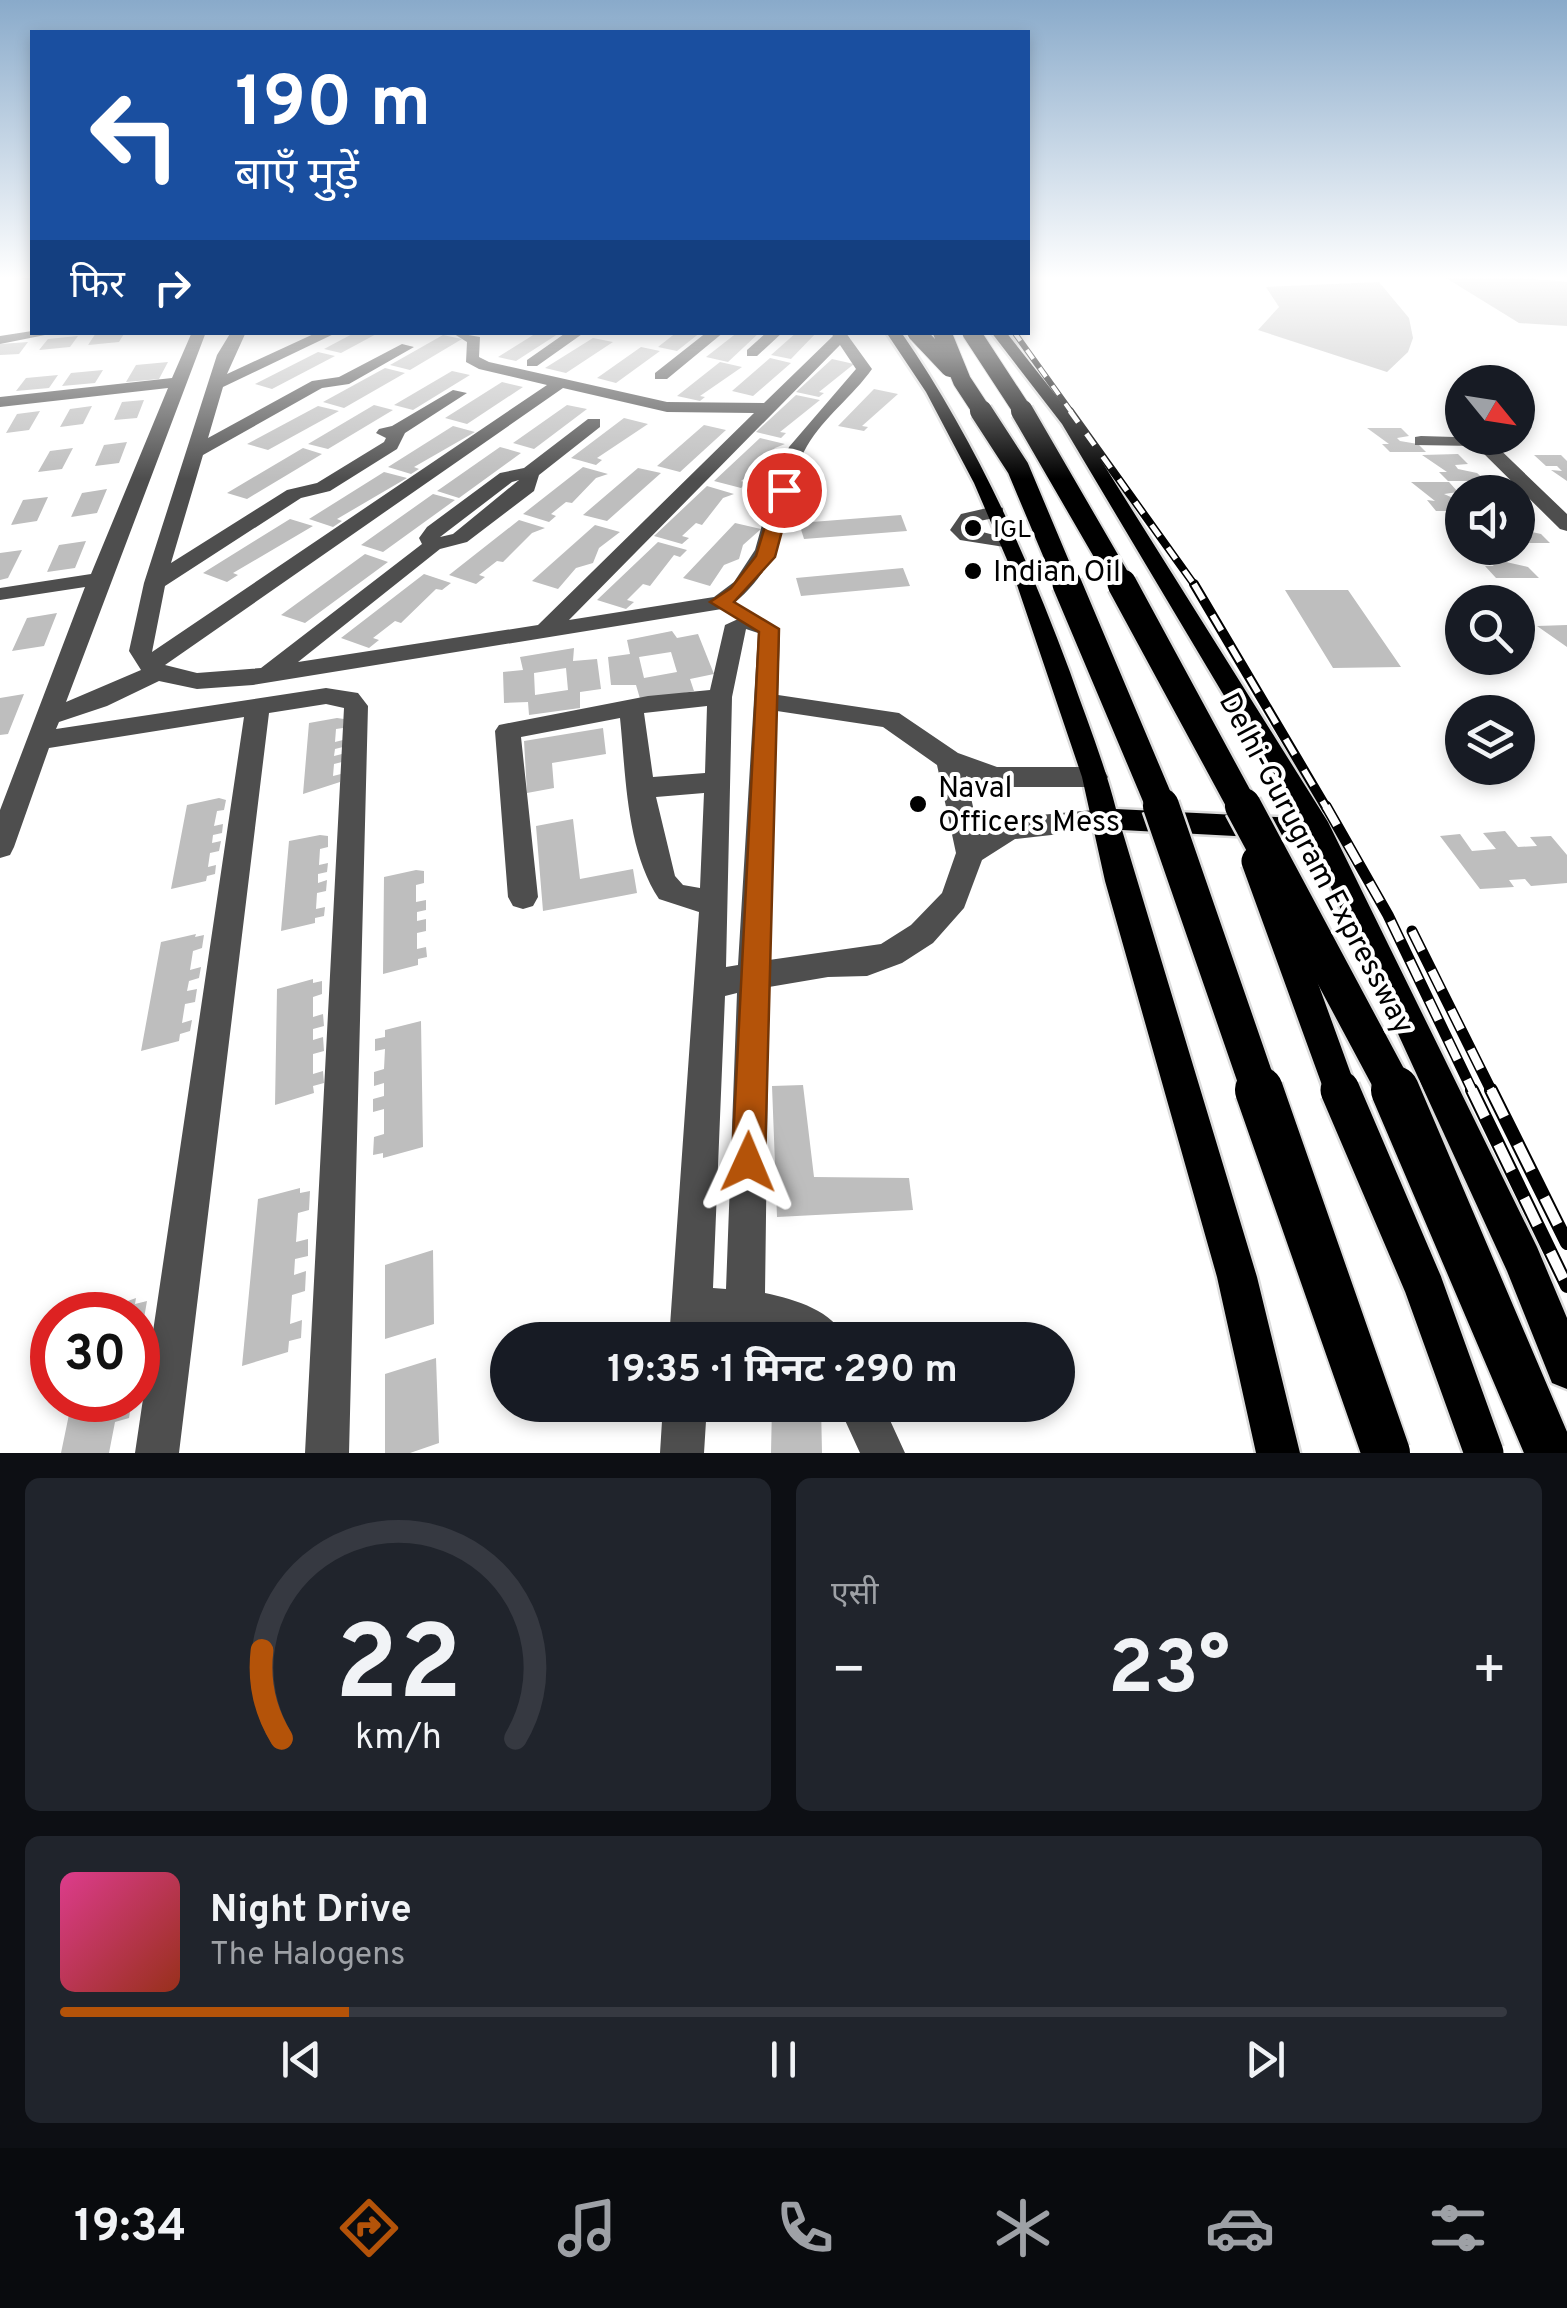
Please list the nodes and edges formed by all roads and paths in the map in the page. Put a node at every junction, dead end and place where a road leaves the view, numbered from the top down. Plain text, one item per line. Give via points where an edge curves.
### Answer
1 (194, 344) edge
2 (232, 344) edge
3 (305, 344) edge
4 (379, 344) edge
5 (406, 344) edge
6 (474, 344) edge
7 (560, 344) edge
8 (702, 344) edge
9 (763, 344) edge
10 (830, 344) edge
11 (847, 344) edge
12 (947, 344) edge
13 (979, 344) edge
14 (1007, 344) edge
15 (914, 346) edge
16 (752, 353) dead end
17 (532, 362) dead end
18 (661, 376) dead end
19 (962, 381) junction
20 (180, 382) junction
21 (218, 384) junction
22 (318, 384) junction
23 (560, 384) junction
24 (459, 393) dead end
25 (0, 402) edge
26 (768, 408) junction
27 (594, 422) dead end
28 (1445, 440) edge
29 (1422, 441) dead end
30 (197, 451) junction
31 (1496, 455) edge
32 (1567, 526) edge
33 (99, 579) junction
34 (155, 583) junction
35 (0, 594) edge
36 (720, 602) junction
37 (749, 620) junction
38 (545, 630) junction
39 (155, 668) junction
40 (268, 675) junction
41 (720, 698) junction
42 (768, 702) junction
43 (630, 707) junction
44 (257, 709) junction
45 (44, 728) junction
46 (950, 760) junction
47 (1228, 776) junction
48 (1095, 777) junction
49 (717, 782) junction
50 (642, 788) junction
51 (1104, 820) junction
52 (1318, 830) junction
53 (0, 847) edge
54 (970, 853) junction
55 (522, 898) dead end
56 (714, 902) junction
57 (753, 975) junction
58 (710, 984) junction
59 (745, 1312) junction
60 (691, 1322) edge
61 (696, 1322) edge
62 (804, 1322) edge
63 (1567, 1368) edge
64 (685, 1422) edge
65 (868, 1422) edge
66 (157, 1453) edge
67 (326, 1453) edge
68 (682, 1453) edge
69 (884, 1453) edge
70 (1278, 1453) edge
71 (1386, 1453) edge
72 (1484, 1453) edge
73 (1550, 1453) edge

1 - 20 street
2 - 21 street
3 - 21 street
4 - 22 street via 314,378
5 - 22 street via 343,380
6 - 23 street via 474,362
7 - 17 street
8 - 18 street
9 - 16 street
10 - 26 street
11 - 36 street via 864,368 797,449 766,557 738,592
12 - 19 highway, bridge
13 - 47 highway, Delhi-Gurugram Expressway, bridge via 1060,468
14 - 52 main road via 1069,422
15 - 19 highway, bridge
15 - 48 main road via 1010,545
19 - 71 highway, bridge via 1018,468 1160,804
20 - 25 street
20 - 33 street
21 - 30 street
22 - 30 street
23 - 26 street via 678,409
23 - 39 street
24 - 34 street via 398,430 391,445 323,486 294,494
26 - 38 street
27 - 40 street via 530,473 527,487 460,538 433,545
28 - 29 street
30 - 34 street
31 - 32 street
33 - 35 street
33 - 45 street
34 - 39 street via 140,651
36 - 37 street
36 - 38 street
37 - 41 street via 736,625
37 - 42 street via 769,629
38 - 40 street
39 - 40 street via 193,681
39 - 45 street
41 - 43 street
41 - 49 street
42 - 46 street via 890,720
42 - 57 street
43 - 50 street
43 - 55 street via 507,733
44 - 45 street
44 - 66 street
44 - 67 street via 326,696 356,706
45 - 53 street
46 - 48 street via 1004,779
46 - 54 street
47 - 72 main road, bridge via 1325,1054 1423,1284
47 - 73 highway, Delhi-Gurugram Expressway, bridge via 1390,1075
48 - 51 main road
49 - 50 street
49 - 56 street
50 - 56 street via 662,883 672,892
51 - 52 main road
51 - 54 street via 1009,829
51 - 70 main road via 1237,1276
52 - 63 main road via 1523,1261
54 - 57 street via 954,900 907,946 866,962
56 - 58 street
57 - 58 street
57 - 59 street
58 - 60 street
59 - 61 street
59 - 62 street
64 - 68 street
65 - 69 street

